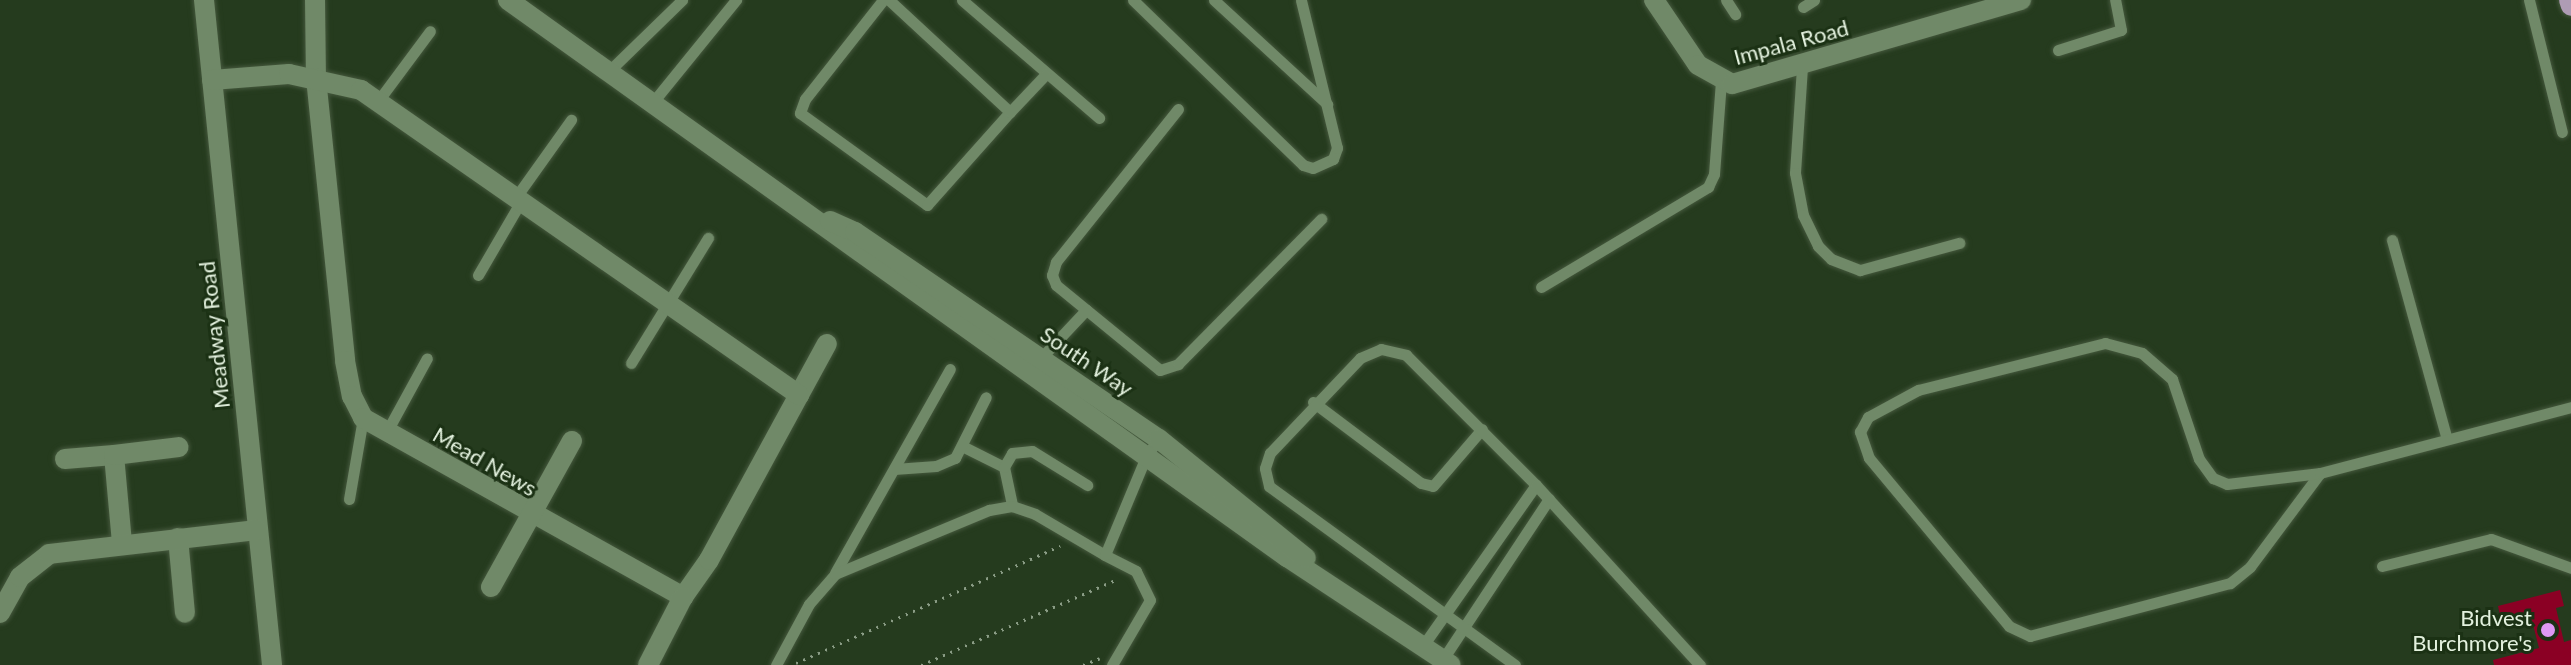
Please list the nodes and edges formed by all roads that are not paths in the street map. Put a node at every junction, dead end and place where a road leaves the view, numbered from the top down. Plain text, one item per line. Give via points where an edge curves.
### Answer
1 (204, 0) edge
2 (315, 0) edge
3 (508, 0) edge
4 (682, 0) edge
5 (736, 0) edge
6 (886, 0) edge
7 (962, 0) edge
8 (1133, 0) edge
9 (1214, 0) edge
10 (1301, 0) edge
11 (1654, 0) edge
12 (1726, 0) edge
13 (2021, 0) edge
14 (2115, 0) edge
15 (2529, 0) edge
16 (2569, 0) edge
17 (2571, 6) edge
18 (1735, 14) dead end
19 (430, 31) dead end
20 (2058, 50) dead end
21 (1802, 67) junction
22 (609, 71) junction
23 (1045, 75) junction
24 (316, 78) junction
25 (212, 80) junction
26 (1721, 81) junction
27 (378, 101) junction
28 (653, 102) junction
29 (1327, 105) junction
30 (1178, 109) dead end
31 (1010, 112) junction
32 (1099, 118) dead end
33 (571, 120) dead end
34 (2562, 132) dead end
35 (518, 199) junction
36 (1321, 219) dead end
37 (708, 238) dead end
38 (2392, 240) dead end
39 (1959, 243) dead end
40 (478, 275) dead end
41 (1541, 287) dead end
42 (666, 301) junction
43 (1086, 310) junction
44 (827, 344) dead end
45 (427, 358) dead end
46 (631, 363) dead end
47 (1036, 364) junction
48 (950, 369) dead end
49 (799, 395) junction
50 (986, 397) dead end
51 (1313, 402) junction
52 (2571, 407) edge
53 (363, 418) junction
54 (1482, 429) junction
55 (386, 433) junction
56 (2447, 439) junction
57 (572, 441) dead end
58 (1153, 446) junction
59 (179, 447) dead end
60 (964, 447) junction
61 (114, 455) junction
62 (65, 459) dead end
63 (1004, 467) junction
64 (894, 469) junction
65 (2320, 473) junction
66 (1087, 485) dead end
67 (1536, 485) junction
68 (349, 499) dead end
69 (1549, 499) junction
70 (1012, 506) junction
71 (532, 515) junction
72 (258, 530) junction
73 (178, 538) junction
74 (122, 543) junction
75 (1105, 555) junction
76 (2382, 566) dead end
77 (2571, 568) edge
78 (835, 574) junction
79 (491, 587) dead end
80 (683, 597) junction
81 (0, 613) edge
82 (185, 613) dead end
83 (1443, 614) junction
84 (1464, 629) junction
85 (1422, 647) junction
86 (1447, 662) edge
87 (272, 665) edge
88 (648, 665) edge
89 (776, 665) edge
90 (1112, 665) edge
91 (1515, 665) edge
92 (1700, 665) edge

1 - 25 street, Meadway Road
2 - 24 street
3 - 22 street, South Way
4 - 22 lane
5 - 28 lane
6 - 31 lane
6 - 31 lane via 805,99 803,118 927,205
7 - 23 lane
8 - 29 lane via 1303,165 1323,166 1333,159 1337,148
9 - 29 lane
10 - 29 lane
11 - 26 street, Impala Road via 1698,65
12 - 18 lane
13 - 21 street, Impala Road
14 - 20 lane via 2121,30
15 - 34 lane
16 - 17 main road
19 - 27 lane
21 - 26 street, Impala Road via 1758,80
21 - 39 lane via 1795,173 1803,215 1818,246 1831,259 1860,270
22 - 28 street, South Way
23 - 31 lane
23 - 32 lane
24 - 25 street via 289,74
24 - 27 street via 361,90
24 - 53 street via 345,361
25 - 72 street, Meadway Road
26 - 41 lane via 1714,174 1708,187
27 - 35 street
28 - 47 street, South Way via 807,211 855,232
30 - 43 lane via 1056,262 1056,285
33 - 35 lane
35 - 40 lane
35 - 42 street
36 - 43 lane via 1169,369 1160,370
37 - 42 lane
38 - 56 lane
42 - 46 lane
42 - 49 street
43 - 47 lane
44 - 49 street
45 - 55 lane
47 - 58 street, South Way
48 - 64 lane
49 - 80 street via 709,560
50 - 60 lane
51 - 54 lane via 1360,358 1393,349 1406,355
51 - 54 lane via 1421,483 1433,486
51 - 83 lane via 1270,453 1265,468 1269,486
52 - 56 lane
53 - 55 street, Mead News
53 - 68 lane
54 - 67 lane
55 - 71 street, Mead News
56 - 65 lane
57 - 71 street
58 - 75 lane
58 - 85 street, South Way via 1297,548 1321,576
59 - 61 street
60 - 63 lane
60 - 64 lane via 936,466
61 - 62 street
61 - 74 street
63 - 66 lane via 1012,453 1032,451
63 - 70 lane
64 - 78 lane
65 - 65 lane via 2250,567 2230,583 2030,636 2009,626 1869,458 1860,432 1868,417 1918,390 2105,343 2142,353 2172,379 2199,459 2213,478 2238,485
67 - 69 lane
67 - 83 lane
69 - 84 lane
69 - 92 lane
70 - 75 lane
70 - 78 lane via 989,510
71 - 79 street
71 - 80 street, Mead News
72 - 73 street
72 - 87 street, Meadway Road
73 - 74 street
73 - 82 street
74 - 81 street via 67,549 35,561
75 - 90 lane via 1136,571 1150,600
76 - 77 lane via 2491,539
78 - 89 lane via 809,604
80 - 88 street
83 - 84 lane
83 - 85 lane
84 - 86 lane
84 - 91 lane
85 - 86 street, South Way

